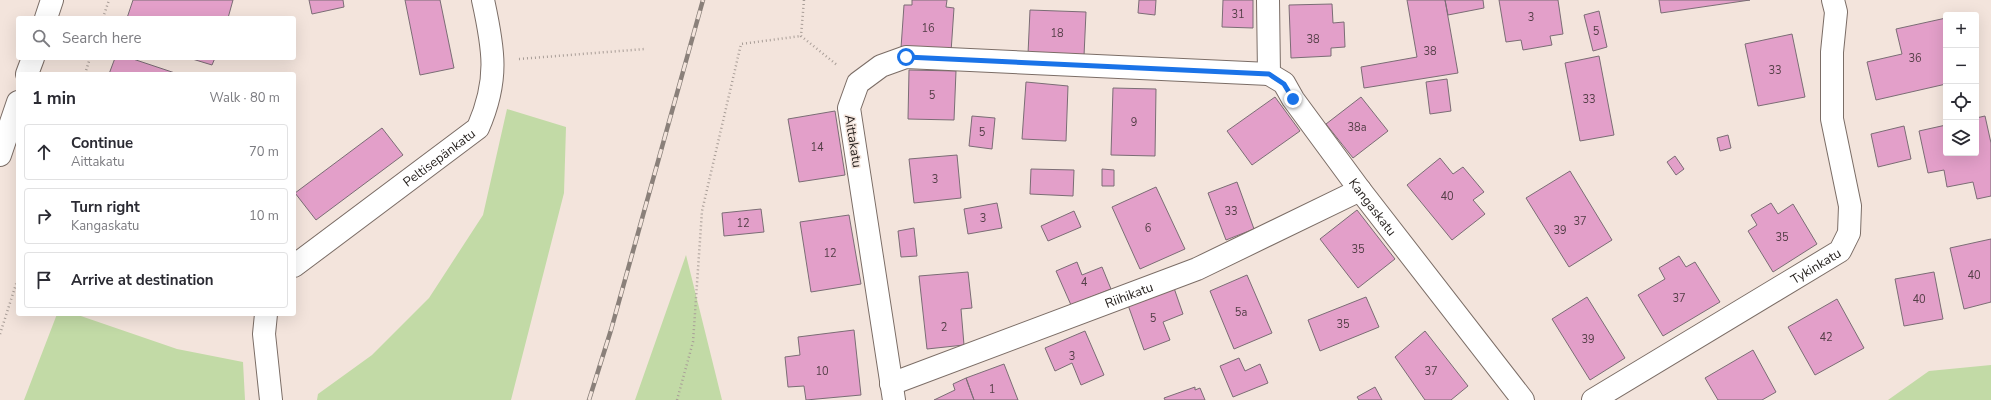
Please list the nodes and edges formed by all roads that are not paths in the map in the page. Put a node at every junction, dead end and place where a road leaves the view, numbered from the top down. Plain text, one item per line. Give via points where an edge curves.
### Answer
1 (52, 0) edge
2 (483, 0) edge
3 (1268, 0) edge
4 (1834, 0) edge
5 (47, 16) edge
6 (32, 60) edge
7 (28, 72) edge
8 (1269, 74) junction
9 (16, 108) edge
10 (0, 155) edge
11 (1360, 190) junction
12 (296, 264) edge
13 (266, 316) edge
14 (892, 392) edge
15 (271, 400) edge
16 (1523, 400) edge
17 (1593, 400) edge

1 - 5 street
2 - 12 street, Peltisepänkatu via 494,58 489,99 478,128
3 - 8 street
4 - 17 street, Tykinkatu via 1836,12 1832,52 1832,119 1850,206 1849,233 1840,251
6 - 7 street
8 - 11 street, Kangaskatu via 1284,84
8 - 14 street, Aittakatu via 906,57 881,66 858,84 849,108
9 - 10 street
11 - 14 street, Riihikatu via 1197,269
11 - 16 street, Kangaskatu
13 - 15 street via 264,334

